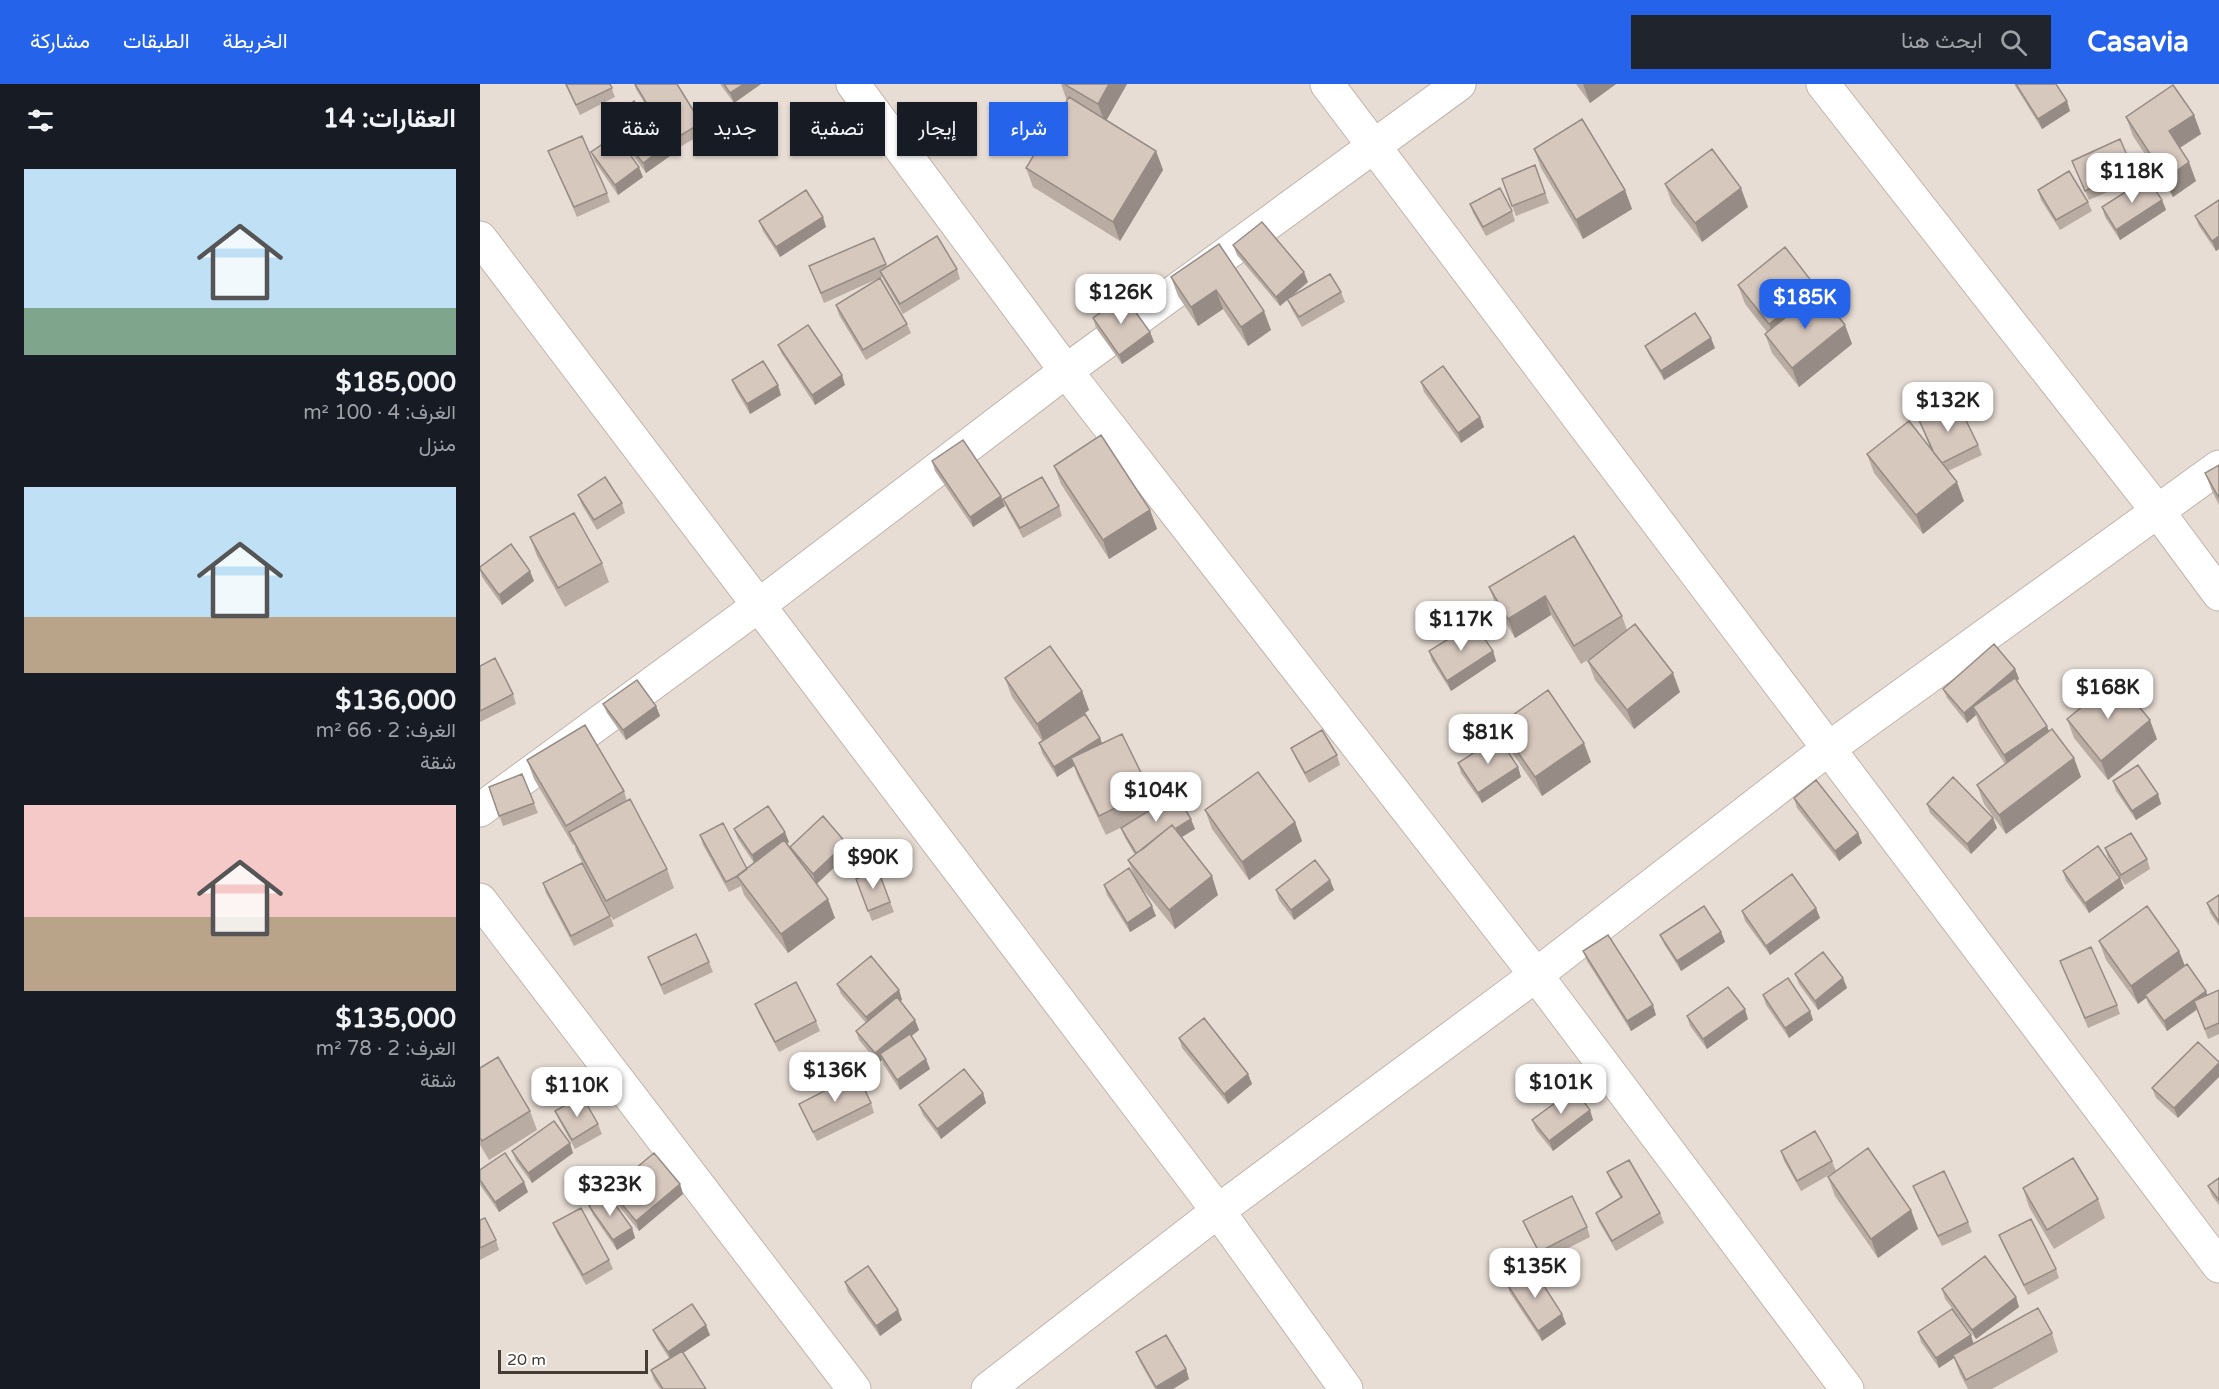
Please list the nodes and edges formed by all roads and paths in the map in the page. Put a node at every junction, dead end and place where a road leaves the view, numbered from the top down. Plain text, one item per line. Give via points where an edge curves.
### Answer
1 (1328, 84) edge
2 (1459, 84) edge
3 (1823, 84) edge
4 (865, 88) edge
5 (1374, 145) junction
6 (480, 238) edge
7 (1066, 371) junction
8 (2219, 468) edge
9 (2158, 513) junction
10 (2219, 594) edge
11 (758, 606) junction
12 (1828, 749) junction
13 (480, 810) edge
14 (480, 900) edge
15 (1536, 975) junction
16 (1218, 1211) junction
17 (2219, 1266) edge
18 (854, 1389) edge
19 (988, 1389) edge
20 (1346, 1389) edge
21 (1847, 1389) edge

1 - 5 street
2 - 5 street
3 - 9 street
4 - 7 street
5 - 7 street
5 - 12 street
6 - 11 street
7 - 11 street
7 - 15 street
8 - 9 street
9 - 10 street
9 - 12 street
11 - 13 street
11 - 16 street
12 - 15 street
12 - 17 street
14 - 18 street
15 - 16 street
15 - 21 street
16 - 19 street
16 - 20 street

